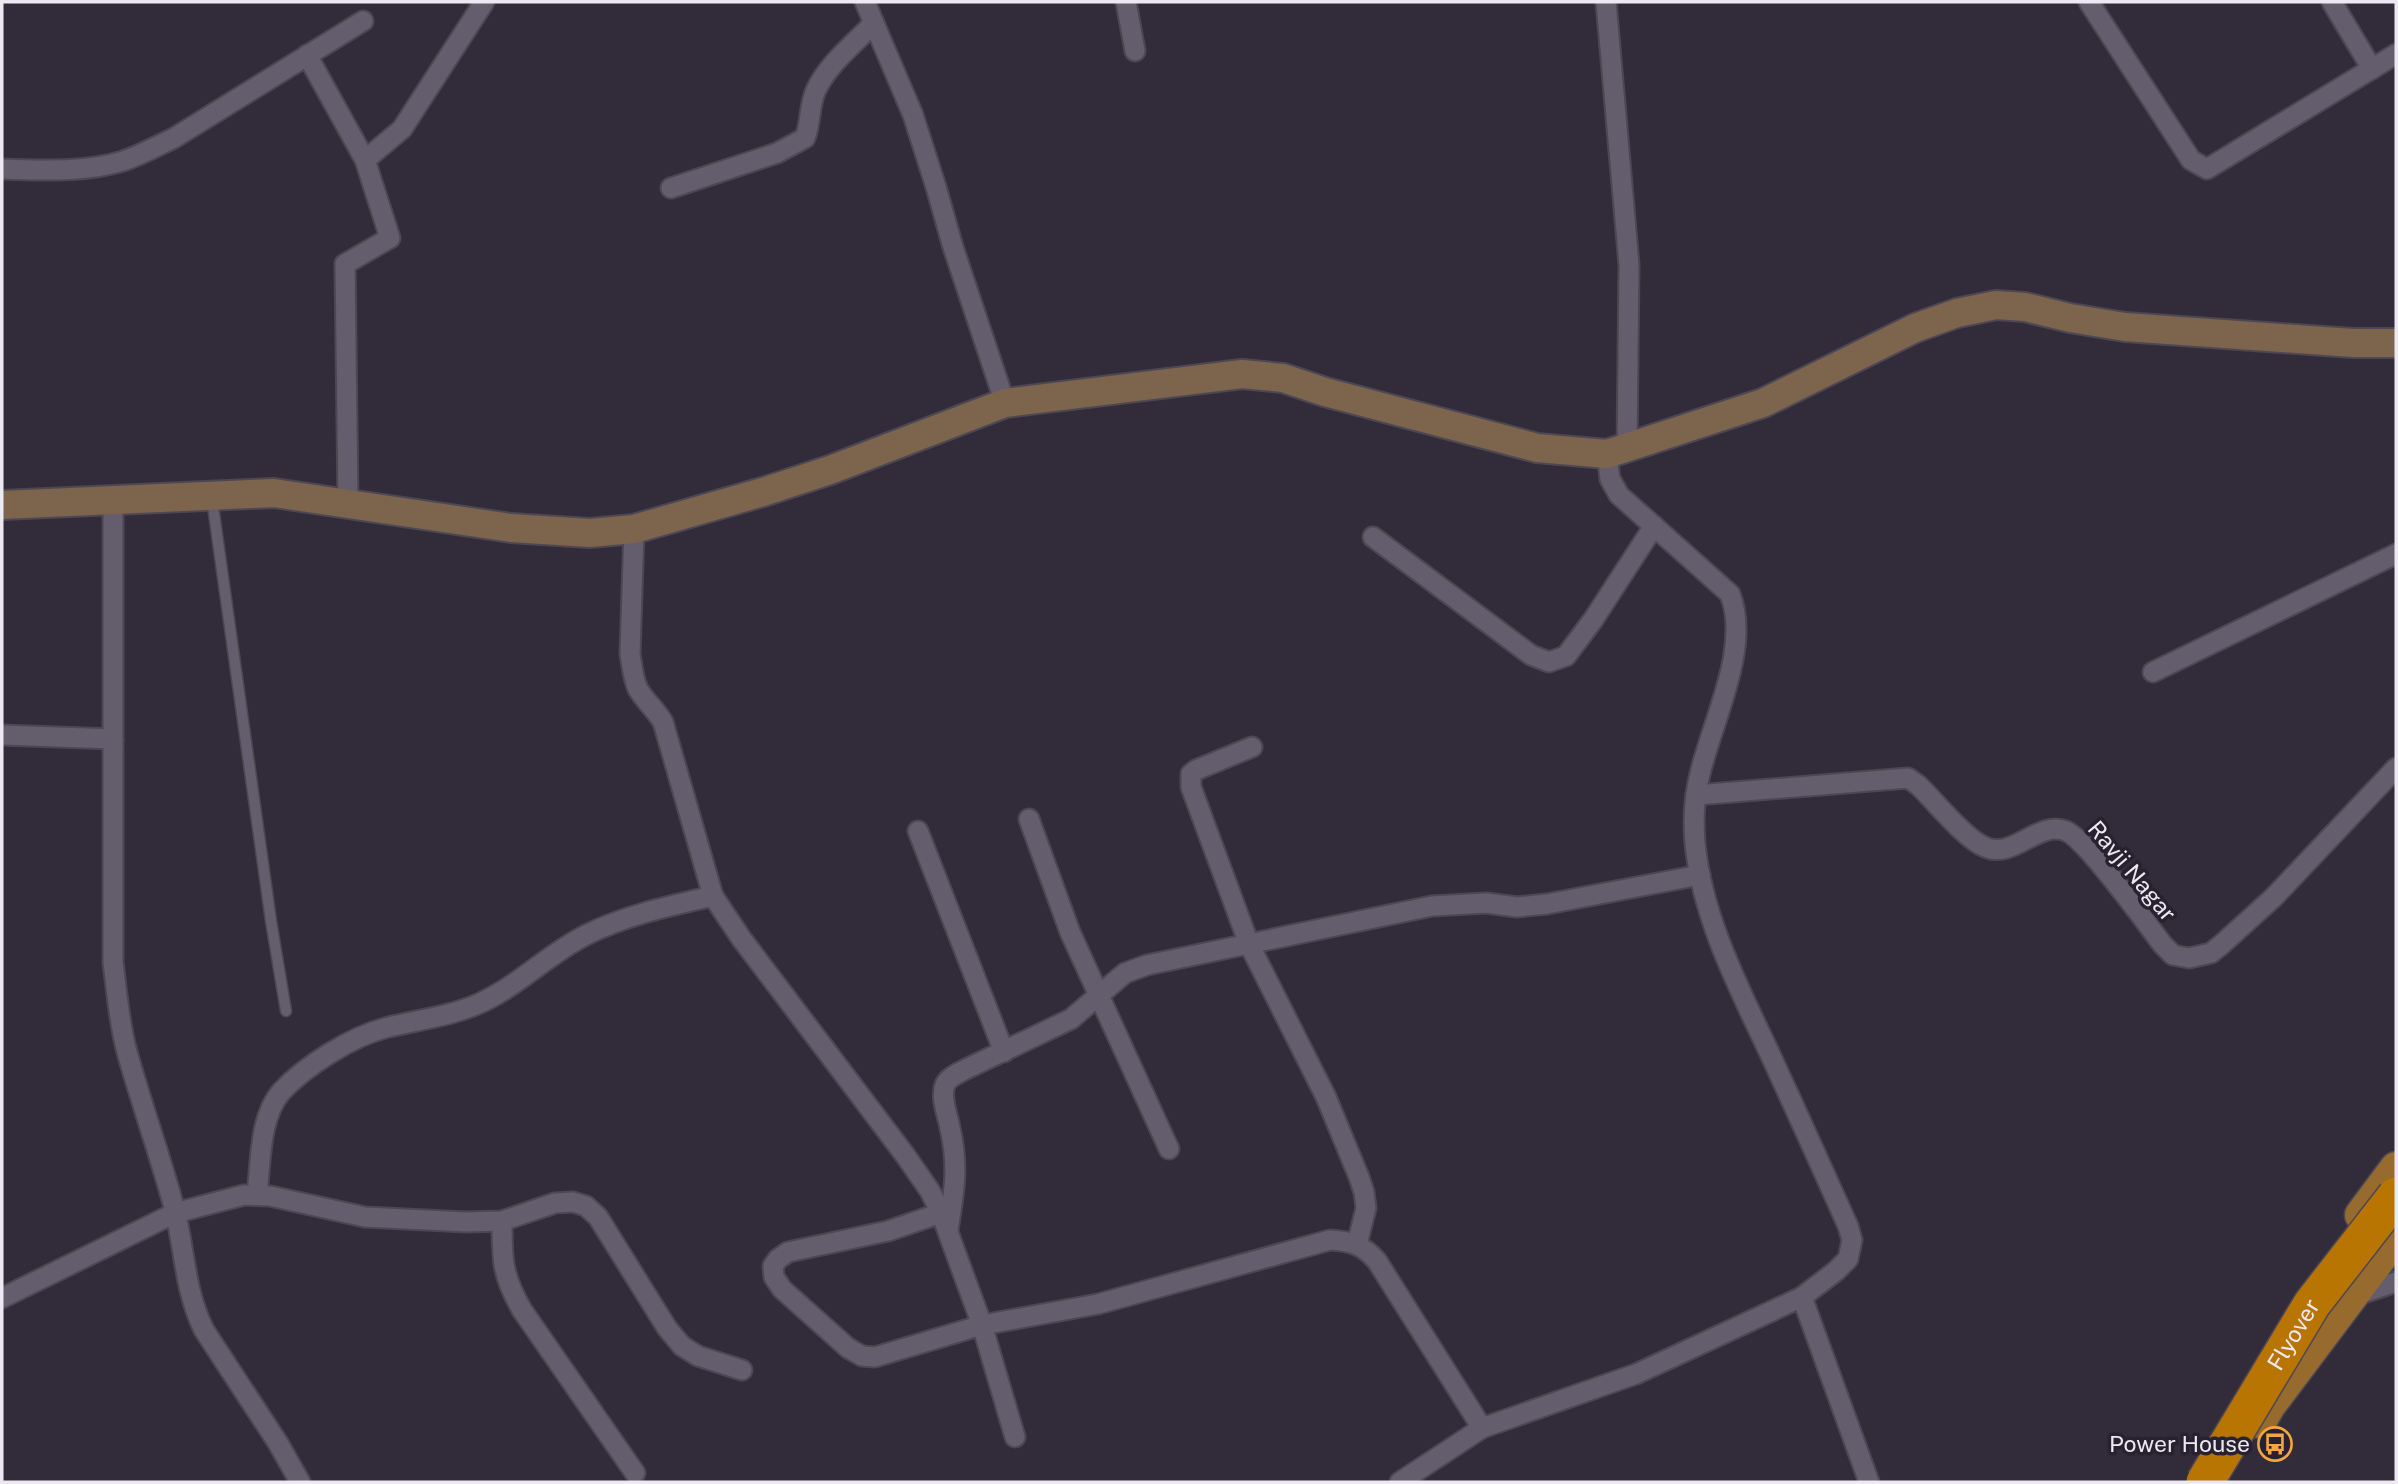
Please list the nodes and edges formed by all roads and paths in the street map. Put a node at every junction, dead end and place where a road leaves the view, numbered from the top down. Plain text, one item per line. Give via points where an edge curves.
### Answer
1 (484, 2) edge
2 (865, 2) edge
3 (1126, 2) edge
4 (1606, 2) edge
5 (2089, 2) edge
6 (2332, 2) edge
7 (363, 20) dead end
8 (874, 23) junction
9 (1135, 51) dead end
10 (2396, 54) edge
11 (307, 55) junction
12 (2372, 69) junction
13 (365, 160) junction
14 (2, 169) edge
15 (671, 188) dead end
16 (2396, 343) edge
17 (1005, 403) junction
18 (1617, 450) junction
19 (211, 495) junction
20 (113, 500) junction
21 (348, 504) junction
22 (2, 505) edge
23 (1654, 526) junction
24 (634, 529) junction
25 (1373, 537) dead end
26 (2396, 554) edge
27 (2153, 672) dead end
28 (2, 735) edge
29 (113, 739) junction
30 (1252, 747) dead end
31 (2396, 768) edge
32 (1696, 795) junction
33 (1029, 819) dead end
34 (918, 831) dead end
35 (1700, 876) junction
36 (713, 896) junction
37 (1249, 943) junction
38 (1099, 997) junction
39 (286, 1011) dead end
40 (1004, 1052) junction
41 (1169, 1149) dead end
42 (2396, 1168) edge
43 (257, 1194) junction
44 (2396, 1196) edge
45 (175, 1213) junction
46 (502, 1221) junction
47 (944, 1222) junction
48 (2396, 1237) edge
49 (1357, 1244) junction
50 (2314, 1278) junction
51 (2396, 1282) edge
52 (1802, 1297) junction
53 (2351, 1297) junction
54 (2, 1298) edge
55 (982, 1325) junction
56 (742, 1370) dead end
57 (1482, 1428) junction
58 (1015, 1437) dead end
59 (635, 1473) dead end
60 (300, 1482) edge
61 (1400, 1482) edge
62 (1868, 1482) edge
63 (2186, 1482) edge
64 (2205, 1482) edge
65 (2226, 1482) edge

1 - 13 street via 402,129
2 - 8 street
3 - 9 street
4 - 18 street via 1629,265
5 - 12 street via 2191,160 2207,169
6 - 12 street
7 - 11 street
8 - 15 street via 820,82 806,138 777,153
8 - 17 street via 913,115
10 - 12 street
11 - 13 street
11 - 14 street via 174,138 123,161 90,168
13 - 21 street via 390,238 345,264
16 - 18 street via 2125,327 1996,304 1915,328 1763,403
17 - 18 street via 1242,374 1283,378 1537,448
17 - 24 street via 830,470
18 - 23 street via 1610,479 1619,495
19 - 20 street
19 - 21 street via 275,493
19 - 39 lane
20 - 22 street
20 - 29 street
21 - 24 street via 511,528 590,533
23 - 25 street via 1566,656 1549,662 1531,655
23 - 32 street via 1730,594 1736,609 1731,671
24 - 36 street via 633,671 638,689 663,722
26 - 27 street
28 - 29 street
29 - 45 street via 113,962 120,1017
30 - 37 street via 1196,770 1189,780
31 - 32 street, Ravji Nagar via 2256,913 2211,953 2189,958 2173,955 2163,946 2091,853 2070,833 2050,829 1999,850 1986,848 1908,778
32 - 35 street via 1694,832
33 - 38 street
34 - 40 street
35 - 37 street via 1548,904 1432,906
35 - 52 street via 1717,937 1852,1240 1848,1259
36 - 43 street via 618,921 584,936 495,996 460,1012 382,1029 341,1046 280,1093 265,1123
36 - 47 street via 905,1155
37 - 38 street via 1147,965 1125,973
37 - 49 street via 1359,1177 1366,1208
38 - 40 street via 1071,1019
38 - 41 street
40 - 47 street via 945,1084 957,1176
42 - 50 main road
43 - 45 street
43 - 46 street via 365,1217
44 - 64 highway, Flyover, bridge via 2312,1304
45 - 54 street
45 - 60 street via 195,1312
46 - 56 street via 555,1203 586,1206 598,1217 682,1346
46 - 59 street via 502,1261 509,1286
47 - 55 street
47 - 55 street via 788,1252 773,1266 774,1276 782,1289 862,1356 875,1357
48 - 53 main road
49 - 55 street via 1330,1240 1098,1304
49 - 57 street via 1377,1261
50 - 53 street
50 - 63 main road
51 - 53 street
52 - 57 street via 1636,1374
52 - 62 street
53 - 65 main road via 2269,1406
55 - 58 street
57 - 61 street

